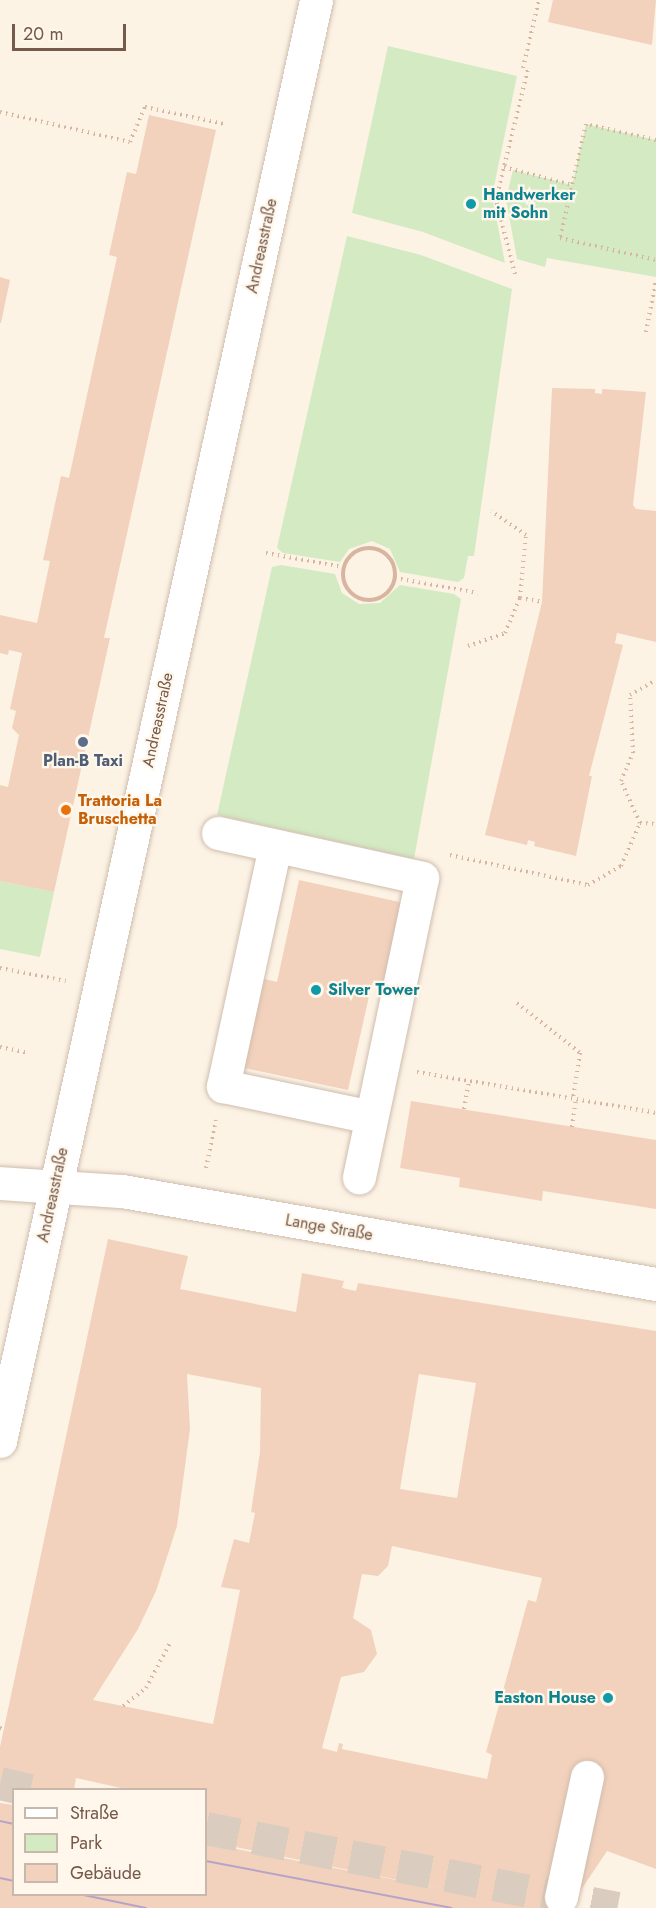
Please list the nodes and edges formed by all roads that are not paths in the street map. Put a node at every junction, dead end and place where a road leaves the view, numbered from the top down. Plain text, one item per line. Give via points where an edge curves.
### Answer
1 (316, 0) edge
2 (218, 833) dead end
3 (275, 846) junction
4 (371, 1117) junction
5 (359, 1177) dead end
6 (0, 1183) edge
7 (55, 1186) junction
8 (656, 1284) edge
9 (0, 1440) edge
10 (587, 1777) dead end
11 (561, 1897) dead end

1 - 7 street, Andreasstraße
2 - 3 street
3 - 4 street via 422,878
3 - 4 street via 224,1086
4 - 5 street
6 - 7 street, Lange Straße
7 - 8 street, Lange Straße via 122,1191
7 - 9 street, Andreasstraße
10 - 11 street

